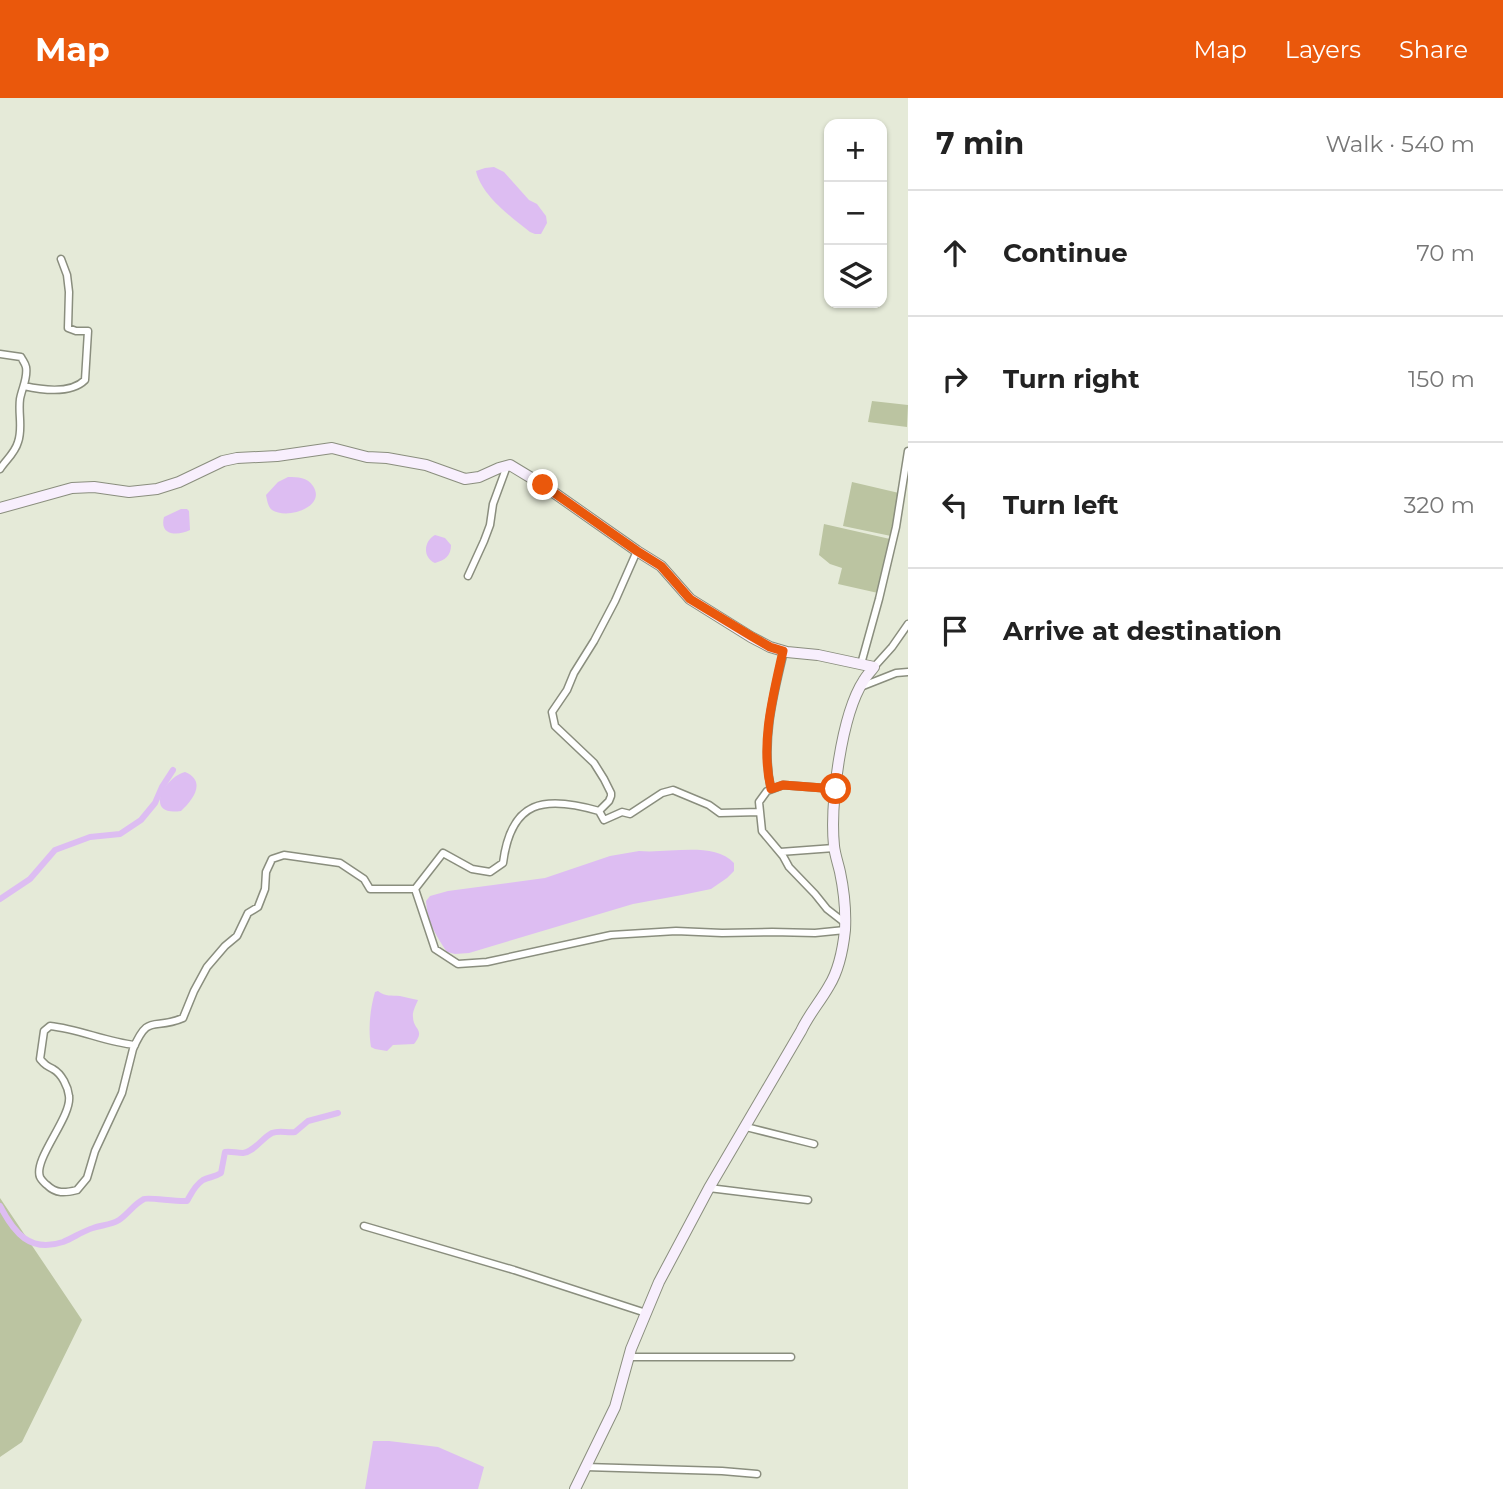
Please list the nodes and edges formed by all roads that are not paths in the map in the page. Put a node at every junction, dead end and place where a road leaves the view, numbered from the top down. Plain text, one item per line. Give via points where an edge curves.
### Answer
1 (61, 259) dead end
2 (0, 354) edge
3 (24, 386) junction
4 (908, 451) edge
5 (507, 466) junction
6 (0, 469) edge
7 (0, 508) edge
8 (637, 551) junction
9 (468, 576) dead end
10 (908, 624) edge
11 (783, 651) junction
12 (861, 664) junction
13 (874, 667) junction
14 (908, 673) edge
15 (861, 686) junction
16 (771, 789) junction
17 (836, 789) junction
18 (599, 811) junction
19 (760, 812) junction
20 (834, 848) junction
21 (780, 852) junction
22 (415, 889) junction
23 (845, 927) junction
24 (135, 1045) junction
25 (746, 1127) junction
26 (814, 1144) dead end
27 (709, 1188) junction
28 (808, 1200) dead end
29 (364, 1226) dead end
30 (646, 1313) junction
31 (629, 1357) junction
32 (791, 1357) dead end
33 (585, 1467) junction
34 (757, 1474) dead end
35 (575, 1489) edge

1 - 3 street via 69,292 68,328 89,331 85,380 62,388
2 - 3 street via 21,357 26,365
3 - 6 street via 19,441
4 - 12 street via 896,527
5 - 7 street via 465,479 426,466 332,448 223,461 157,489 72,488
5 - 8 street via 543,485
5 - 9 street via 490,525
8 - 11 street via 661,566 690,599
8 - 18 street via 600,631 552,712 555,726 594,762 611,793
10 - 13 street
11 - 12 street
11 - 16 street via 768,731
12 - 13 street
13 - 15 street
14 - 15 street
15 - 17 street via 842,743
16 - 17 street via 783,785
16 - 19 street via 759,802
17 - 20 street
18 - 19 street via 604,820 630,814 673,790 720,813
18 - 22 street via 574,804 538,805 513,826 503,863 490,872 472,869 443,853
19 - 21 street via 762,831
20 - 21 street
20 - 23 street via 844,893
21 - 23 street
22 - 23 street via 435,949 458,964 611,935 815,933
22 - 24 street via 370,889 340,863 284,855 272,859 258,907 247,913 237,936 207,967 183,1018 148,1025
23 - 25 street via 841,958 831,984
24 - 24 street via 122,1093 87,1178 77,1191 62,1193 49,1188 40,1177 39,1166 70,1100 56,1070 40,1059 44,1031 50,1026 65,1028
25 - 26 street
25 - 27 street
27 - 28 street
27 - 30 street
29 - 30 street
30 - 31 street
31 - 32 street
31 - 33 street via 615,1407
33 - 34 street
33 - 35 street

